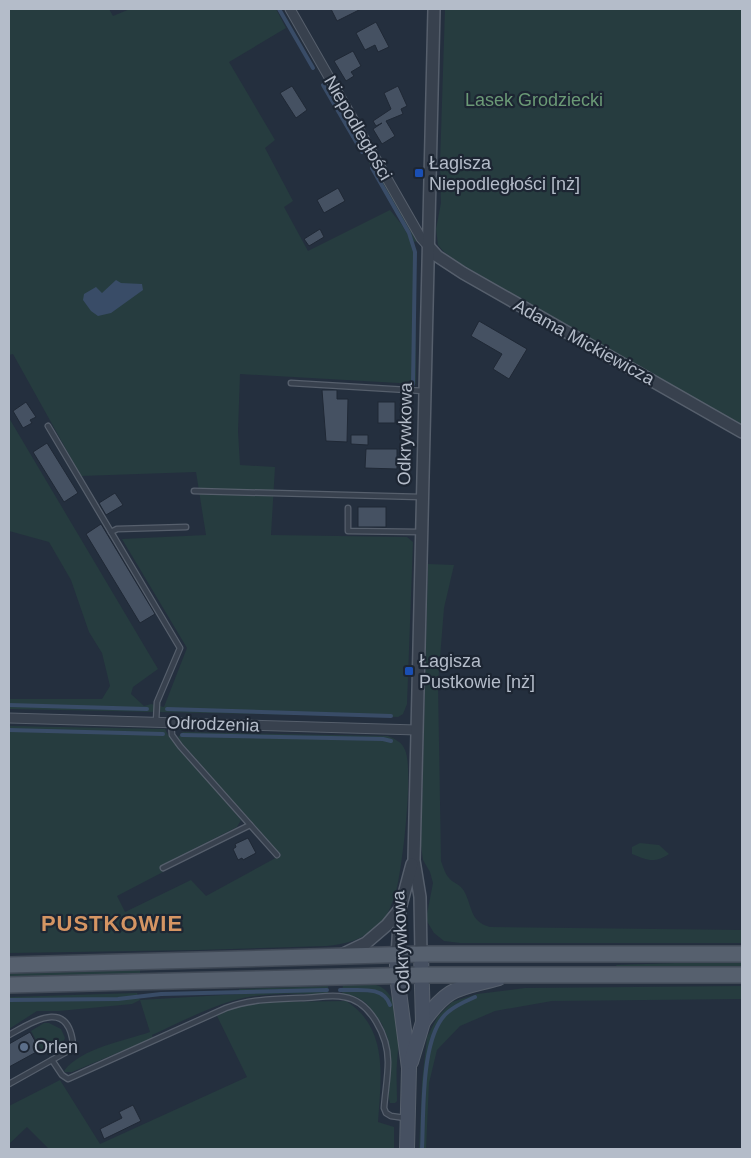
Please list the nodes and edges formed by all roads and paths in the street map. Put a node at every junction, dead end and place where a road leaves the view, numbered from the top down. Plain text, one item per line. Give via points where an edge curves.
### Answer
1 (290, 9) edge
2 (434, 9) edge
3 (428, 247) junction
4 (291, 383) dead end
5 (425, 391) junction
6 (48, 426) dead end
7 (742, 432) edge
8 (194, 491) dead end
9 (422, 497) junction
10 (348, 508) dead end
11 (186, 527) dead end
12 (112, 532) junction
13 (422, 532) junction
14 (9, 718) edge
15 (156, 722) junction
16 (171, 722) junction
17 (417, 730) junction
18 (250, 825) junction
19 (277, 856) dead end
20 (414, 860) junction
21 (163, 868) dead end
22 (400, 909) junction
23 (397, 954) junction
24 (421, 954) junction
25 (742, 954) edge
26 (340, 956) junction
27 (9, 965) edge
28 (422, 975) junction
29 (509, 975) junction
30 (742, 975) edge
31 (397, 976) junction
32 (11, 986) edge
33 (423, 1022) junction
34 (9, 1034) edge
35 (52, 1060) junction
36 (410, 1068) junction
37 (9, 1084) edge
38 (408, 1118) junction
39 (408, 1149) edge

1 - 3 street, Niepodległości
2 - 3 street, Odkrywkowa
3 - 5 street, Odkrywkowa
3 - 7 street, Adama Mickiewicza via 463,273
4 - 5 lane
5 - 9 street, Odkrywkowa
6 - 12 lane
8 - 9 lane
9 - 13 street, Odkrywkowa
10 - 13 lane via 348,531
11 - 12 lane via 117,529
12 - 15 lane via 180,648 158,702
13 - 17 street, Odkrywkowa
14 - 15 street, Odrodzenia
15 - 16 street, Odrodzenia
16 - 17 street, Odrodzenia
16 - 18 lane via 172,735 180,746
17 - 20 street, Odkrywkowa
18 - 19 lane
18 - 21 lane
20 - 22 street, Odkrywkowa
20 - 24 street, Odkrywkowa via 420,897
22 - 23 street, Odkrywkowa
22 - 26 street, Odkrywkowa via 366,943
23 - 24 main road
23 - 26 main road
23 - 31 main road, Odkrywkowa
24 - 25 main road
24 - 28 main road, Odkrywkowa
26 - 27 main road
28 - 29 main road
28 - 31 main road
28 - 33 main road, Odkrywkowa
29 - 30 main road
29 - 33 main road, Odkrywkowa via 455,989 435,1004
31 - 32 main road
31 - 36 main road, Odkrywkowa
33 - 36 main road, Odkrywkowa
34 - 35 lane via 44,1017 54,1016 64,1021 73,1044 68,1051
35 - 37 lane
35 - 38 lane via 68,1078 241,1002 344,997 359,1002 380,1029 388,1061 386,1114
36 - 38 main road, Odkrywkowa
38 - 39 main road, Odkrywkowa

